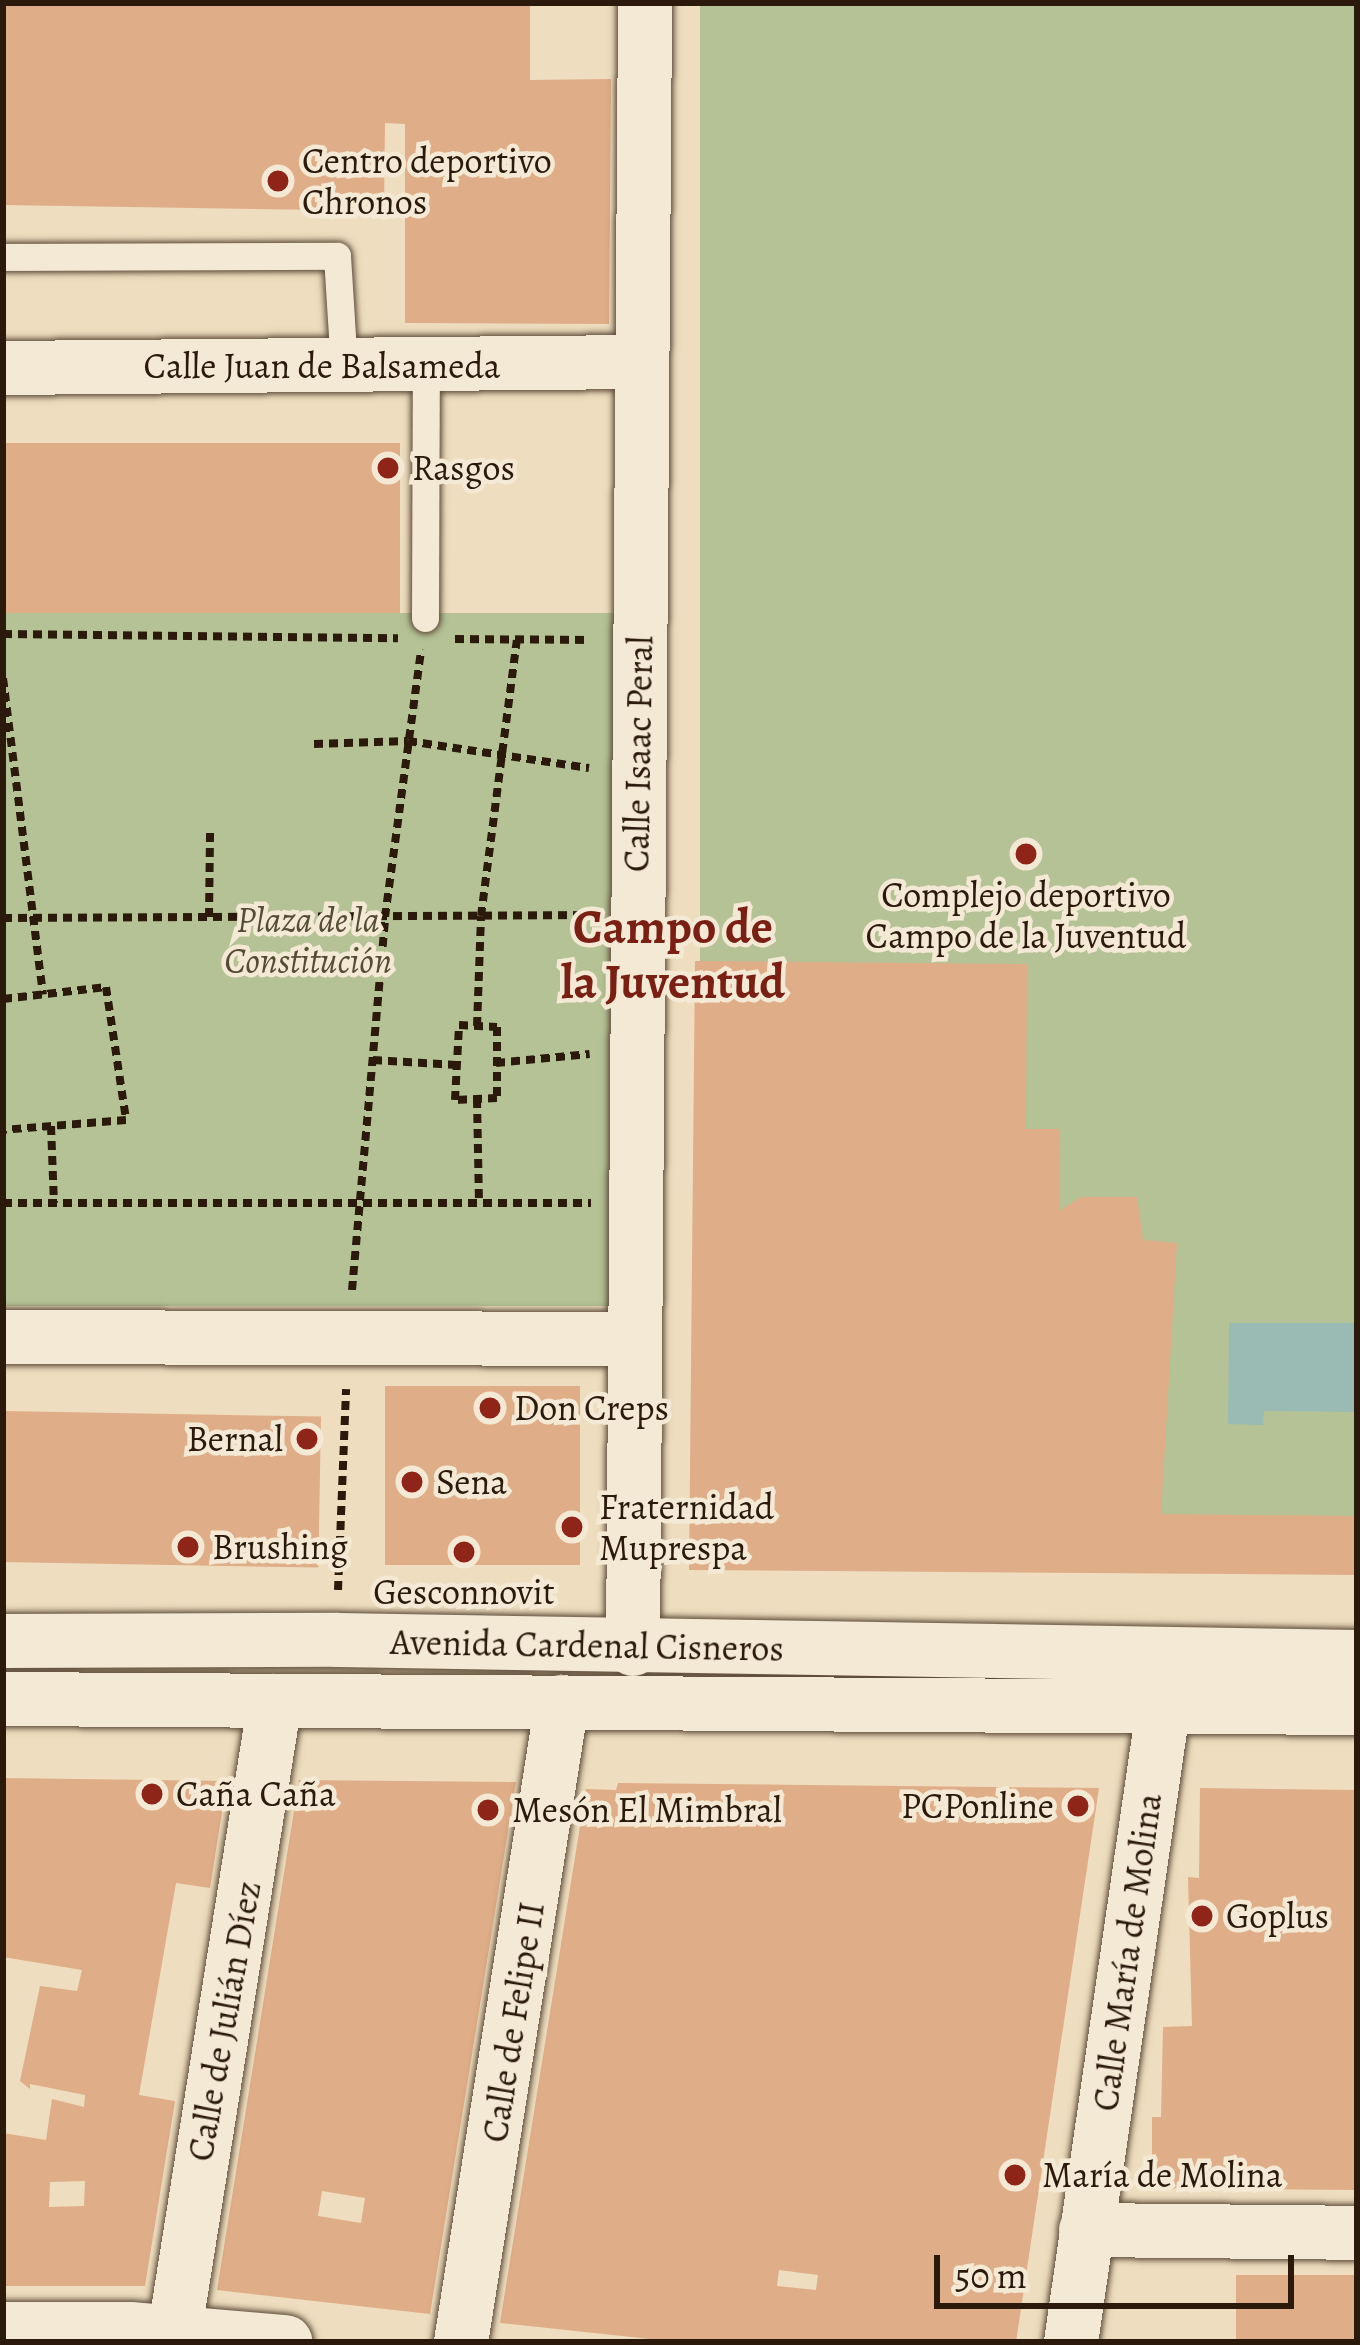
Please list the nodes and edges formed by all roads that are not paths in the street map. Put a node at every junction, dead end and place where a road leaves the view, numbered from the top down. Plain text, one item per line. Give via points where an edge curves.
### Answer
1 (645, 3) edge
2 (3, 257) edge
3 (640, 362) junction
4 (426, 365) junction
5 (344, 367) junction
6 (3, 368) edge
7 (424, 628) road end
8 (3, 1337) edge
9 (632, 1339) junction
10 (3, 1641) edge
11 (634, 1649) junction
12 (1357, 1657) edge
13 (1167, 1680) junction
14 (3, 1699) edge
15 (275, 1701) junction
16 (562, 1702) junction
17 (1357, 1708) edge
18 (1086, 2230) junction
19 (1357, 2234) edge
20 (3, 2329) edge
21 (172, 2337) edge
22 (285, 2342) edge
23 (461, 2342) edge
24 (1071, 2342) edge

1 - 3 street, Calle Isaac Peral
2 - 5 lane via 338,256
3 - 4 street, Calle Juan de Balsameda
3 - 9 street, Calle Isaac Peral
4 - 5 street, Calle Juan de Balsameda
4 - 7 lane
5 - 6 street, Calle Juan de Balsameda
8 - 9 street
9 - 11 street, Calle Isaac Peral
10 - 11 street, Avenida Cardenal Cisneros
11 - 13 street, Avenida Cardenal Cisneros
12 - 13 street, Avenida Cardenal Cisneros
13 - 16 street, Avenida Cardenal Cisneros
13 - 17 street, Avenida Cardenal Cisneros
13 - 18 street, Calle María de Molina
14 - 15 street, Avenida Cardenal Cisneros
15 - 16 street, Avenida Cardenal Cisneros
15 - 21 street, Calle de Julián Díez
16 - 23 street, Calle de Felipe II
18 - 19 street
18 - 24 street, Calle María de Molina
20 - 21 street
21 - 22 street

